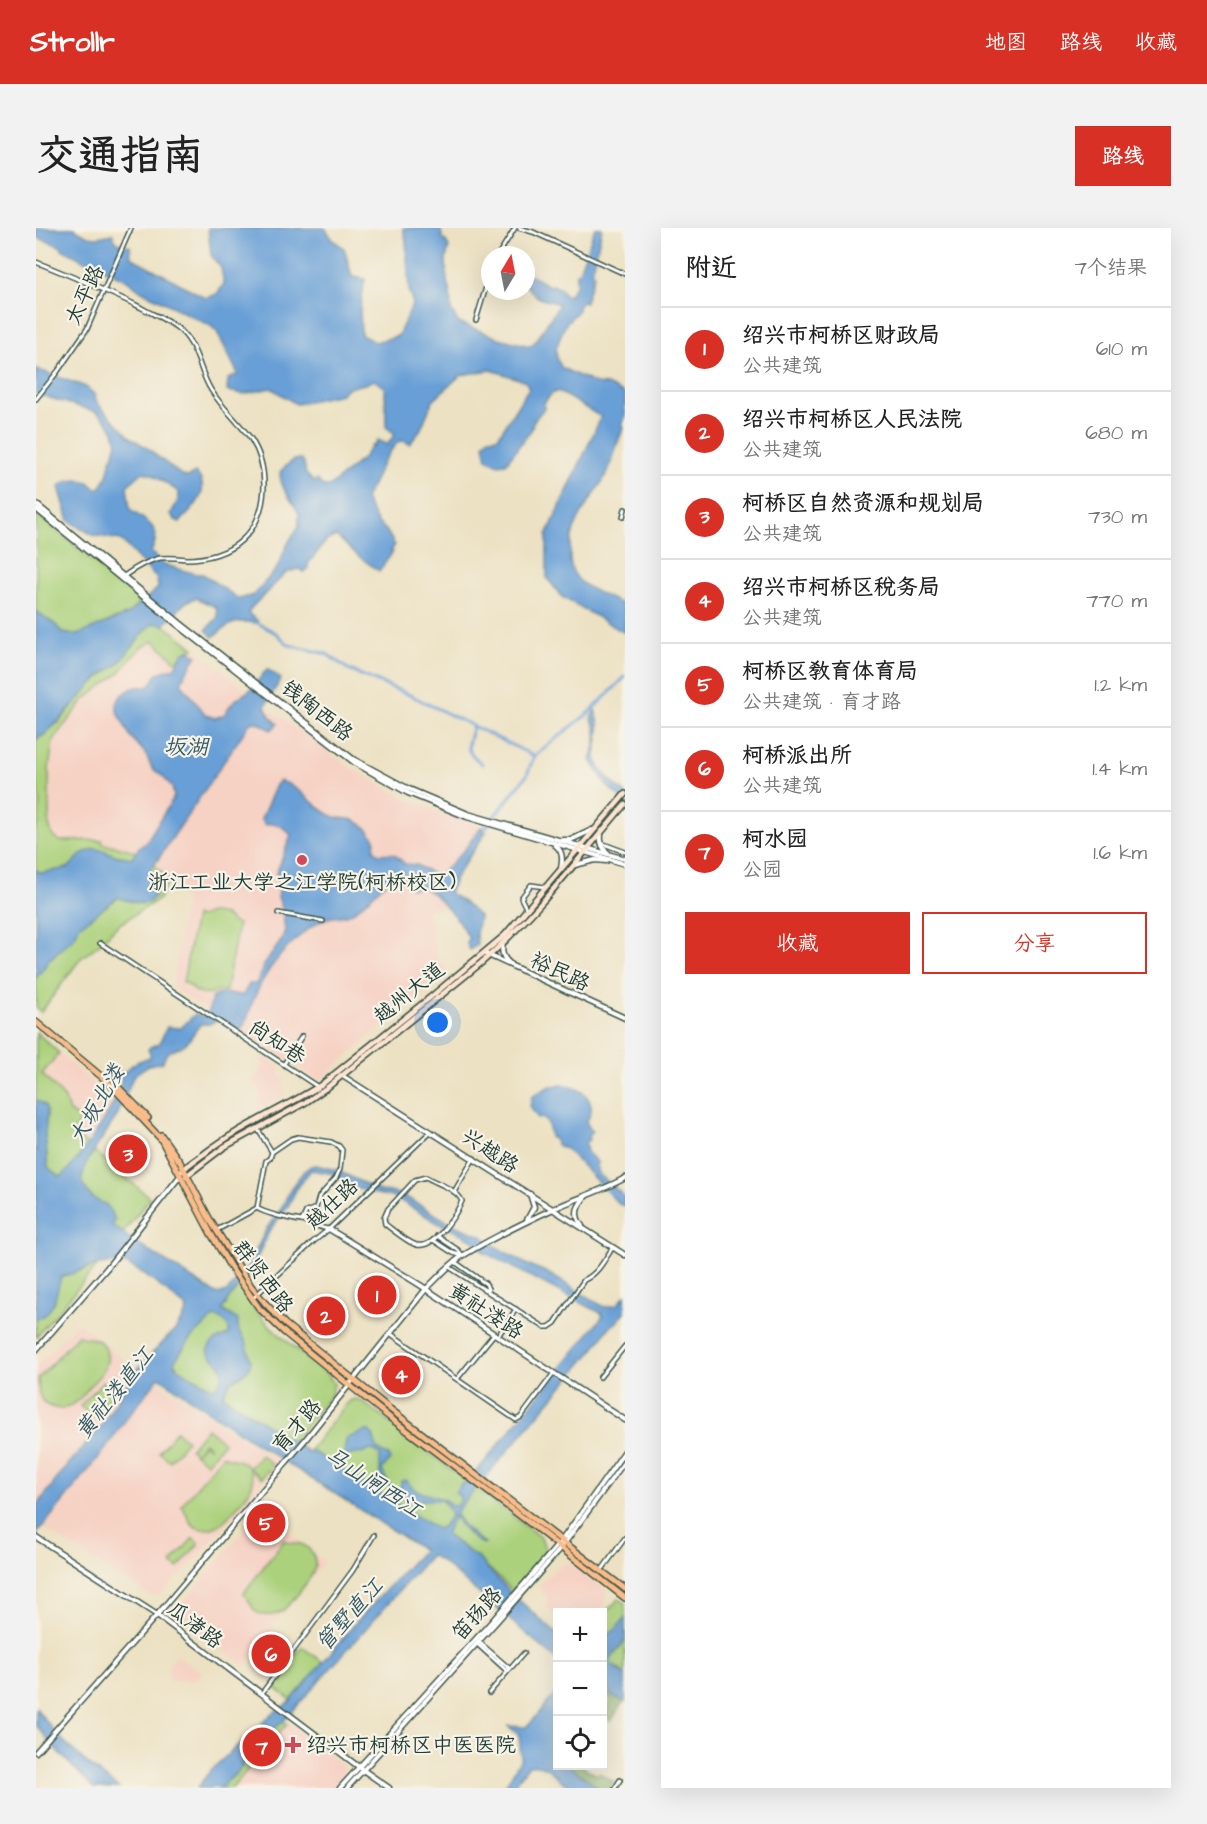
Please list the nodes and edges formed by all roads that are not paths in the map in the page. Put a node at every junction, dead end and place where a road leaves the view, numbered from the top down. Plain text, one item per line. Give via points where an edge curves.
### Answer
1 (131, 228) edge
2 (517, 228) edge
3 (504, 246) edge
4 (36, 262) edge
5 (625, 274) edge
6 (105, 290) junction
7 (482, 300) edge
8 (476, 320) dead end
9 (37, 398) edge
10 (36, 504) edge
11 (36, 509) edge
12 (625, 509) edge
13 (622, 517) dead end
14 (124, 576) junction
15 (137, 590) junction
16 (625, 794) edge
17 (625, 805) edge
18 (493, 824) junction
19 (596, 828) junction
20 (601, 832) junction
21 (558, 840) junction
22 (552, 843) junction
23 (601, 843) junction
24 (578, 849) junction
25 (586, 851) junction
26 (625, 852) edge
27 (614, 856) junction
28 (625, 859) edge
29 (618, 862) junction
30 (625, 864) edge
31 (572, 866) junction
32 (560, 869) junction
33 (545, 887) junction
34 (527, 910) junction
35 (278, 913) dead end
36 (323, 921) dead end
37 (100, 943) dead end
38 (503, 943) junction
39 (486, 954) junction
40 (516, 968) junction
41 (36, 1017) edge
42 (625, 1018) edge
43 (39, 1022) edge
44 (302, 1036) dead end
45 (284, 1064) junction
46 (340, 1074) junction
47 (318, 1087) junction
48 (126, 1097) junction
49 (257, 1128) junction
50 (431, 1131) junction
51 (272, 1152) junction
52 (474, 1158) junction
53 (183, 1169) junction
54 (183, 1176) junction
55 (625, 1178) edge
56 (454, 1192) junction
57 (529, 1194) junction
58 (587, 1195) junction
59 (257, 1208) junction
60 (553, 1209) junction
61 (302, 1221) junction
62 (525, 1223) junction
63 (329, 1228) junction
64 (584, 1229) junction
65 (217, 1230) junction
66 (437, 1236) junction
67 (433, 1239) junction
68 (612, 1247) junction
69 (625, 1255) edge
70 (463, 1256) junction
71 (455, 1262) junction
72 (449, 1267) junction
73 (240, 1275) junction
74 (426, 1289) junction
75 (488, 1289) junction
76 (255, 1296) junction
77 (516, 1310) junction
78 (391, 1334) junction
79 (496, 1335) junction
80 (625, 1346) edge
81 (36, 1350) edge
82 (554, 1373) junction
83 (600, 1377) dead end
84 (457, 1379) junction
85 (351, 1382) junction
86 (625, 1420) edge
87 (625, 1451) edge
88 (625, 1461) edge
89 (374, 1535) dead end
90 (37, 1538) edge
91 (625, 1538) edge
92 (561, 1544) junction
93 (601, 1571) junction
94 (625, 1589) edge
95 (625, 1598) edge
96 (157, 1614) junction
97 (497, 1619) junction
98 (478, 1643) junction
99 (524, 1653) dead end
100 (509, 1670) junction
101 (489, 1693) dead end
102 (262, 1694) junction
103 (36, 1752) edge
104 (361, 1769) junction
105 (620, 1780) dead end
106 (340, 1788) edge
107 (347, 1788) edge
108 (389, 1788) edge
109 (615, 1788) edge

1 - 6 street, 太平路
2 - 3 street
2 - 5 street
4 - 6 street
6 - 9 street, 太平路 via 87,329
6 - 14 street via 176,327 186,337 209,387 252,441 263,473 262,507 242,541 201,558 165,558 144,564
7 - 8 street
10 - 14 street, 钱陶西路
11 - 15 street, 钱陶西路
12 - 13 street
14 - 15 street, 钱陶西路
15 - 18 street, 钱陶西路 via 355,764 408,793
16 - 19 main road, 越州大道
17 - 20 main road, 越州大道
18 - 21 street, 钱陶西路
18 - 22 street, 钱陶西路
19 - 21 street via 571,840
19 - 24 main road, 越州大道
20 - 23 street
20 - 25 main road, 越州大道
21 - 24 street, 钱陶西路
22 - 24 street, 钱陶西路
22 - 32 street via 562,857
23 - 26 street
23 - 27 street
24 - 25 street, 钱陶西路
24 - 32 main road, 越州大道
25 - 27 street, 钱陶西路
25 - 29 street, 钱陶西路
25 - 31 main road, 越州大道
27 - 28 street, 钱陶西路
29 - 30 street, 钱陶西路
29 - 31 street via 595,860
31 - 38 main road, 越州大道
32 - 33 main road, 越州大道
33 - 34 main road, 越州大道
33 - 34 street via 531,885 521,898
34 - 39 main road, 越州大道
35 - 36 street
37 - 45 street, 尚知巷
38 - 39 main road, 越州大道
38 - 40 street via 501,952 505,960
39 - 40 street, 裕民路
39 - 46 main road, 越州大道
40 - 42 street, 裕民路
41 - 43 main road, 群贤西路
43 - 48 main road, 群贤西路
44 - 45 street
45 - 47 street, 尚知巷
46 - 47 main road, 越州大道
46 - 49 main road, 越州大道 via 306,1102
46 - 50 street, 兴越路
47 - 53 main road, 越州大道 via 236,1132
48 - 53 main road, 群贤西路 via 166,1140
48 - 54 main road, 群贤西路 via 161,1140
49 - 51 street
49 - 54 main road, 越州大道
50 - 52 street, 兴越路
50 - 63 street, 越仕路
51 - 59 street via 266,1161
51 - 61 street via 298,1137 331,1142 342,1150 336,1178
52 - 56 street
52 - 57 street, 兴越路
53 - 54 main road, 群贤西路
54 - 65 main road, 群贤西路
54 - 73 main road, 群贤西路 via 210,1232
54 - 81 street, 越州大道
55 - 58 street, 育才路
56 - 66 street via 462,1201 456,1215
56 - 67 street via 421,1178 385,1213 384,1224 416,1245
57 - 60 street, 兴越路
57 - 62 street via 534,1207
58 - 60 street, 育才路
58 - 64 street via 576,1209
59 - 61 street
59 - 65 street
60 - 62 street, 育才路
60 - 64 street, 兴越路
61 - 63 street
62 - 70 street, 育才路
63 - 74 street, 黄社溇路
63 - 76 street, 越仕路
64 - 68 street, 兴越路
65 - 73 main road, 群贤西路
66 - 67 street
66 - 70 street
67 - 70 street
68 - 69 street, 兴越路
68 - 77 street via 549,1327
70 - 71 street, 育才路
71 - 72 street, 育才路
71 - 75 street
72 - 74 street, 育才路
72 - 75 street
73 - 76 main road, 群贤西路
74 - 78 street, 育才路
74 - 79 street, 黄社溇路
75 - 77 street
76 - 85 main road, 群贤西路 via 259,1308 285,1333
77 - 79 street
78 - 84 street
78 - 85 street, 育才路
79 - 82 street, 黄社溇路
79 - 84 street
80 - 83 street
82 - 84 street via 516,1420
82 - 86 street, 黄社溇路
85 - 92 main road, 群贤西路
85 - 96 street, 育才路
87 - 92 street, 笛扬路
88 - 92 street, 笛扬路
89 - 102 street
90 - 96 street, 瓜渚路
91 - 93 street
92 - 93 main road, 群贤西路
92 - 95 main road, 群贤西路
92 - 97 street, 笛扬路
93 - 94 main road, 群贤西路
96 - 102 street, 瓜渚路
96 - 103 street, 育才路
97 - 98 street, 笛扬路
97 - 104 street, 笛扬路
98 - 100 street
98 - 104 street, 笛扬路
99 - 100 street
100 - 101 street
102 - 104 street, 瓜渚路
104 - 106 street, 笛扬路
104 - 107 street, 笛扬路
104 - 108 street, 瓜渚路
105 - 109 street

